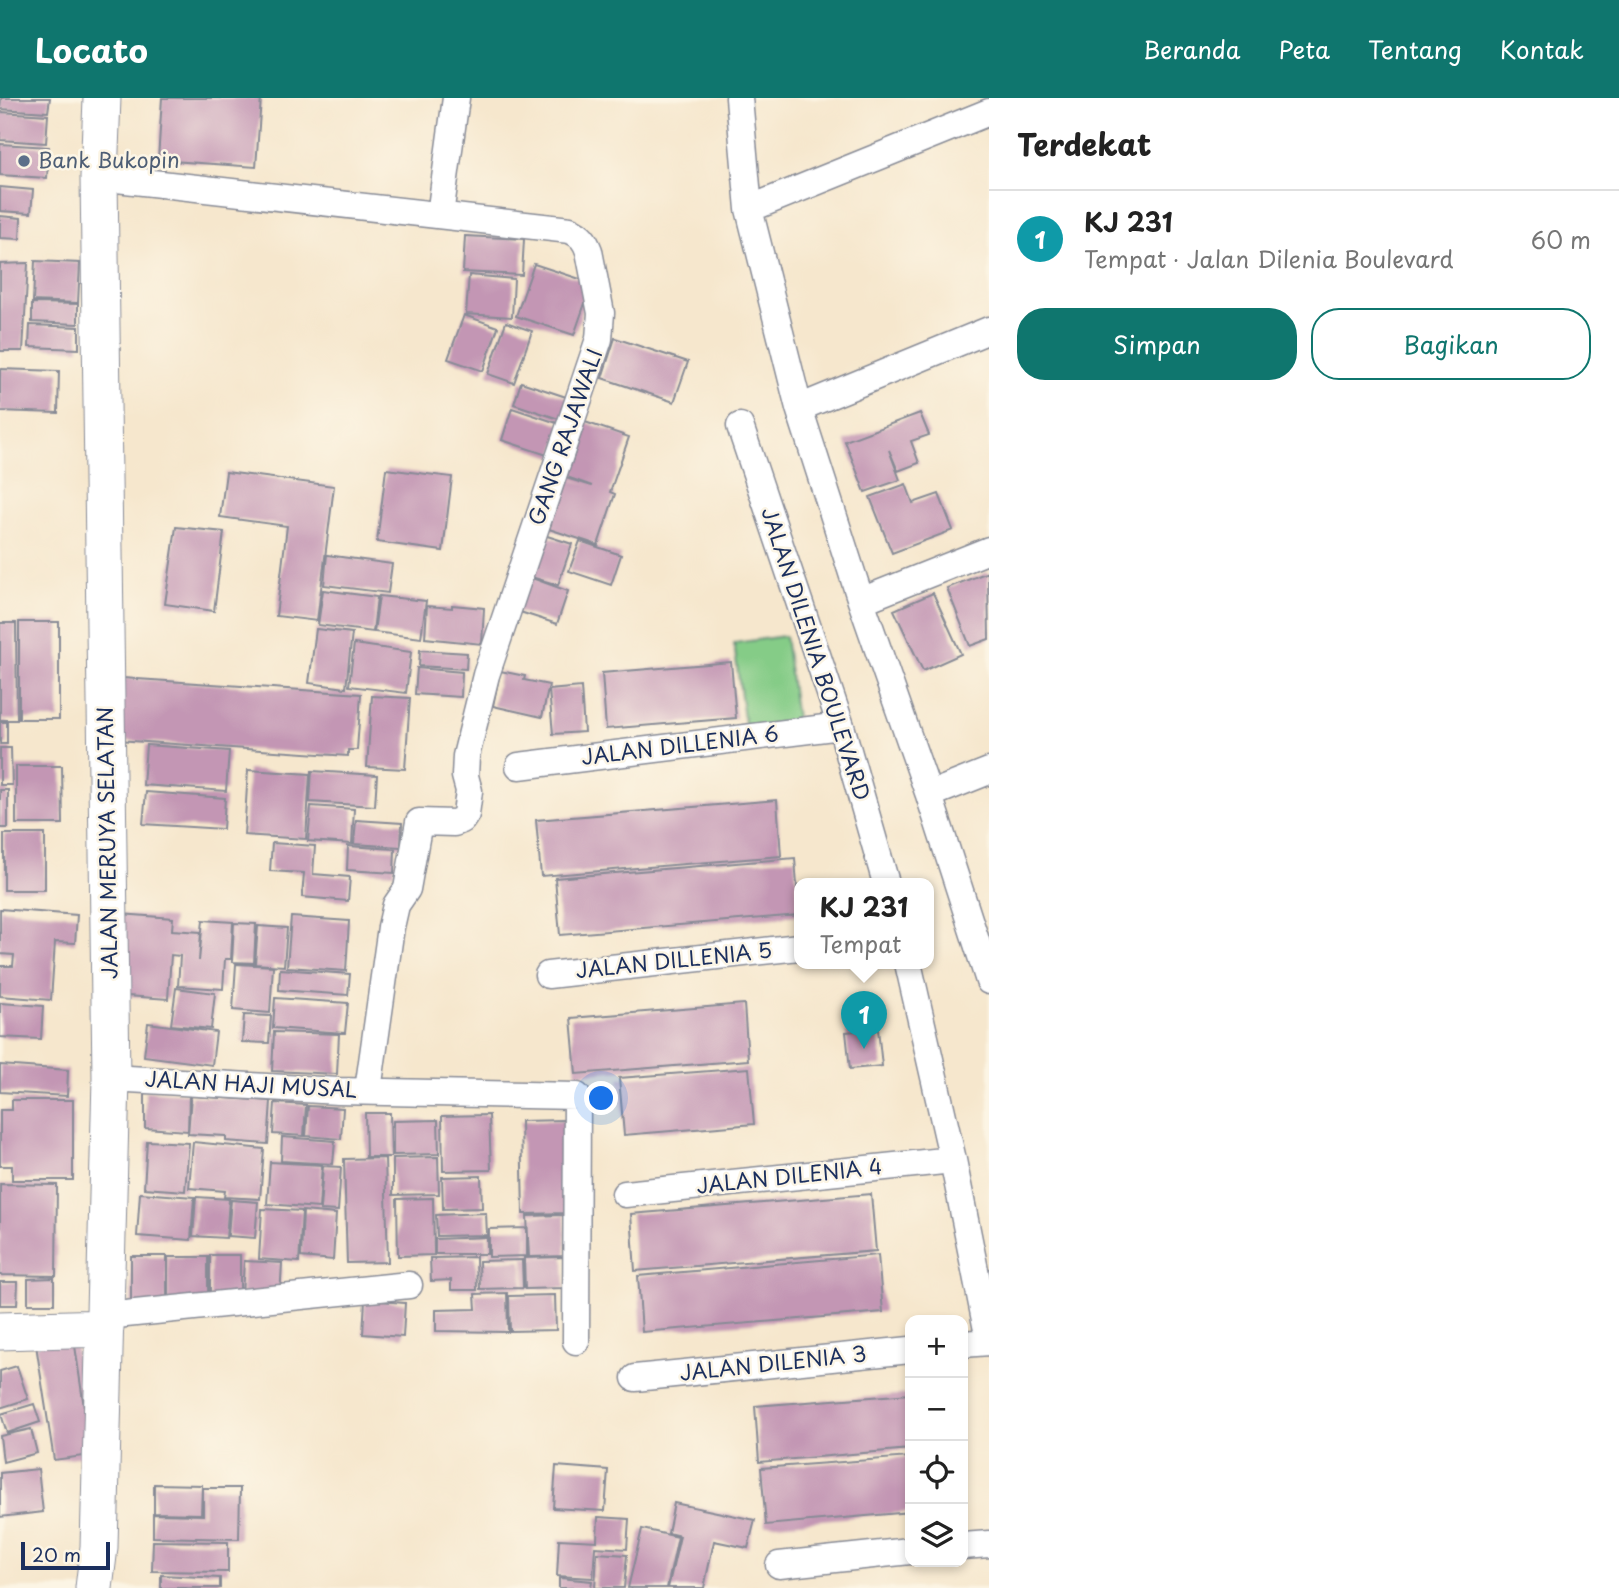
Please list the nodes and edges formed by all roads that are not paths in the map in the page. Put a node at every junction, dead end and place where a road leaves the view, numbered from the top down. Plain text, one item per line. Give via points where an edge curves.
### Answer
1 (102, 98) edge
2 (456, 98) edge
3 (739, 98) edge
4 (989, 112) edge
5 (99, 177) junction
6 (750, 209) junction
7 (440, 215) junction
8 (989, 330) edge
9 (799, 408) junction
10 (740, 426) dead end
11 (989, 550) edge
12 (861, 601) junction
13 (841, 726) junction
14 (519, 766) dead end
15 (989, 771) edge
16 (929, 795) junction
17 (419, 822) joint
18 (885, 878) edge
19 (794, 948) edge
20 (909, 969) edge
21 (548, 975) dead end
22 (989, 981) edge
23 (111, 1078) junction
24 (368, 1090) junction
25 (953, 1160) junction
26 (625, 1194) dead end
27 (409, 1285) dead end
28 (106, 1322) junction
29 (0, 1331) edge
30 (576, 1341) dead end
31 (989, 1341) edge
32 (968, 1343) edge
33 (905, 1351) edge
34 (635, 1378) dead end
35 (989, 1544) edge
36 (968, 1546) edge
37 (905, 1552) edge
38 (779, 1565) dead end
39 (94, 1588) edge

1 - 5 main road, JALAN MERUYA SELATAN
2 - 7 street
3 - 6 street
4 - 6 street
5 - 7 street, GANG RAJAWALI
5 - 23 main road, JALAN MERUYA SELATAN
6 - 9 street
7 - 17 street, GANG RAJAWALI via 578,234 589,251 601,313 599,339 486,675 464,776 469,791 467,814 454,822
8 - 9 street
9 - 12 street
10 - 13 street, JALAN DILENIA BOULEVARD
11 - 12 street
12 - 16 street
13 - 14 street, JALAN DILLENIA 6
13 - 18 street, JALAN DILENIA BOULEVARD
15 - 16 street
16 - 22 street
17 - 24 street, JALAN HAJI MUSAL via 407,889 396,905 391,927
19 - 21 street, JALAN DILLENIA 5
20 - 25 street
23 - 24 street, JALAN HAJI MUSAL
23 - 28 main road, JALAN MERUYA SELATAN
24 - 30 street via 577,1097
25 - 26 street, JALAN DILENIA 4
25 - 31 street
27 - 28 street
28 - 29 main road
28 - 39 main road, JALAN MERUYA SELATAN
31 - 32 street
33 - 34 street, JALAN DILENIA 3
35 - 36 street
37 - 38 street

